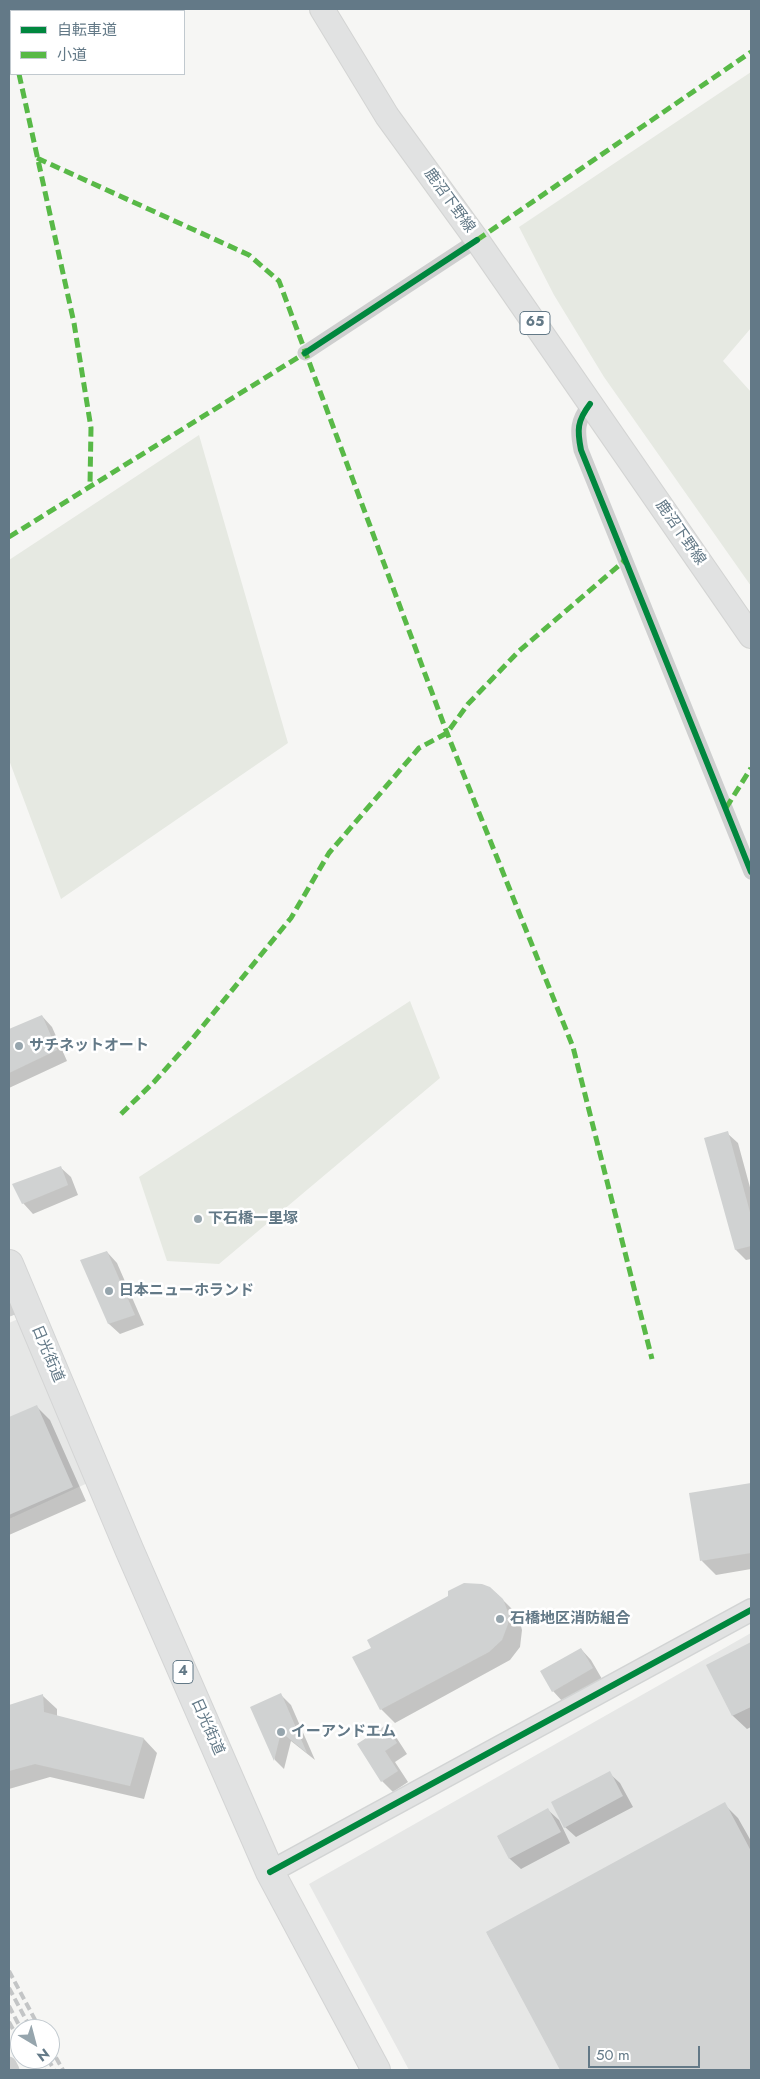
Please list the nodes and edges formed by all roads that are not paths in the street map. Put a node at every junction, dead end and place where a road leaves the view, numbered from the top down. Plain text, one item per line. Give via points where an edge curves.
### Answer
1 (322, 9) edge
2 (477, 240) junction
3 (305, 353) dead end
4 (590, 404) junction
5 (751, 636) edge
6 (751, 872) edge
7 (9, 1264) edge
8 (17, 1305) edge
9 (751, 1610) edge
10 (270, 1872) junction
11 (9, 2064) edge
12 (12, 2070) edge
13 (376, 2070) edge

1 - 2 main road, 鹿沼下野線 / 65 via 387,116
2 - 3 street
2 - 4 main road, 鹿沼下野線 / 65
4 - 5 main road, 鹿沼下野線 / 65
4 - 6 street via 581,416 578,435 581,450
7 - 8 highway, 日光街道 / 4
8 - 10 highway, 日光街道 / 4 via 129,1549
9 - 10 street
10 - 13 highway, 日光街道 / 4
11 - 12 street

